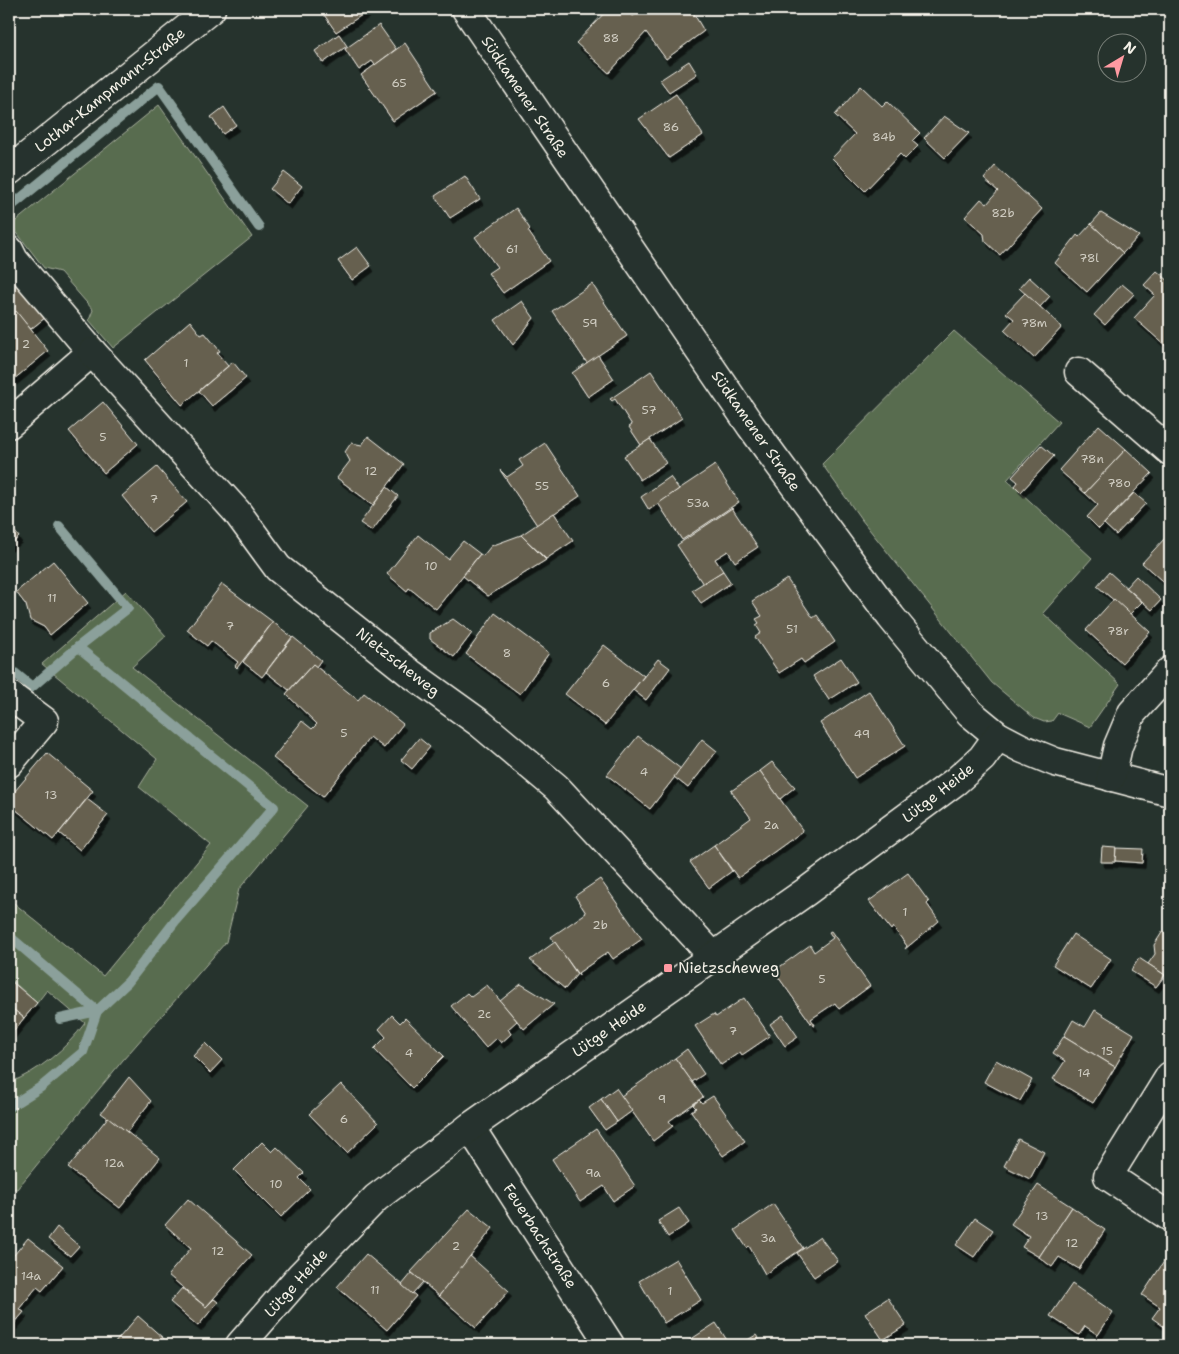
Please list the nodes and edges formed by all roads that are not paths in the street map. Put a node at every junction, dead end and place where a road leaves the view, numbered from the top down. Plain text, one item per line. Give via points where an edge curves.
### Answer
1 (211, 9) edge
2 (466, 9) edge
3 (9, 171) edge
4 (9, 250) edge
5 (92, 352) junction
6 (1079, 372) dead end
7 (9, 424) edge
8 (1170, 451) edge
9 (1170, 671) edge
10 (9, 695) edge
11 (998, 736) junction
12 (9, 763) edge
13 (1111, 776) junction
14 (1170, 792) edge
15 (713, 956) junction
16 (1170, 1076) edge
17 (470, 1127) junction
18 (1170, 1217) edge
19 (240, 1345) edge
20 (610, 1345) edge

1 - 3 street, Lothar-Kampmann-Straße
2 - 11 street, Südkamener Straße via 823,526 949,689 970,713
4 - 5 street
5 - 7 street
5 - 15 street, Nietzscheweg via 237,512 278,568 481,724 556,787
6 - 8 street
9 - 13 street via 1132,713 1118,746
10 - 12 street via 44,721
11 - 13 street, Südkamener Straße via 1055,762
11 - 15 street, Lütge Heide via 982,758 956,781 808,891
13 - 14 street, Südkamener Straße
15 - 17 street, Lütge Heide
16 - 18 street via 1108,1176
17 - 19 street, Lütge Heide via 376,1198 301,1275
17 - 20 street, Feuerbachstraße

